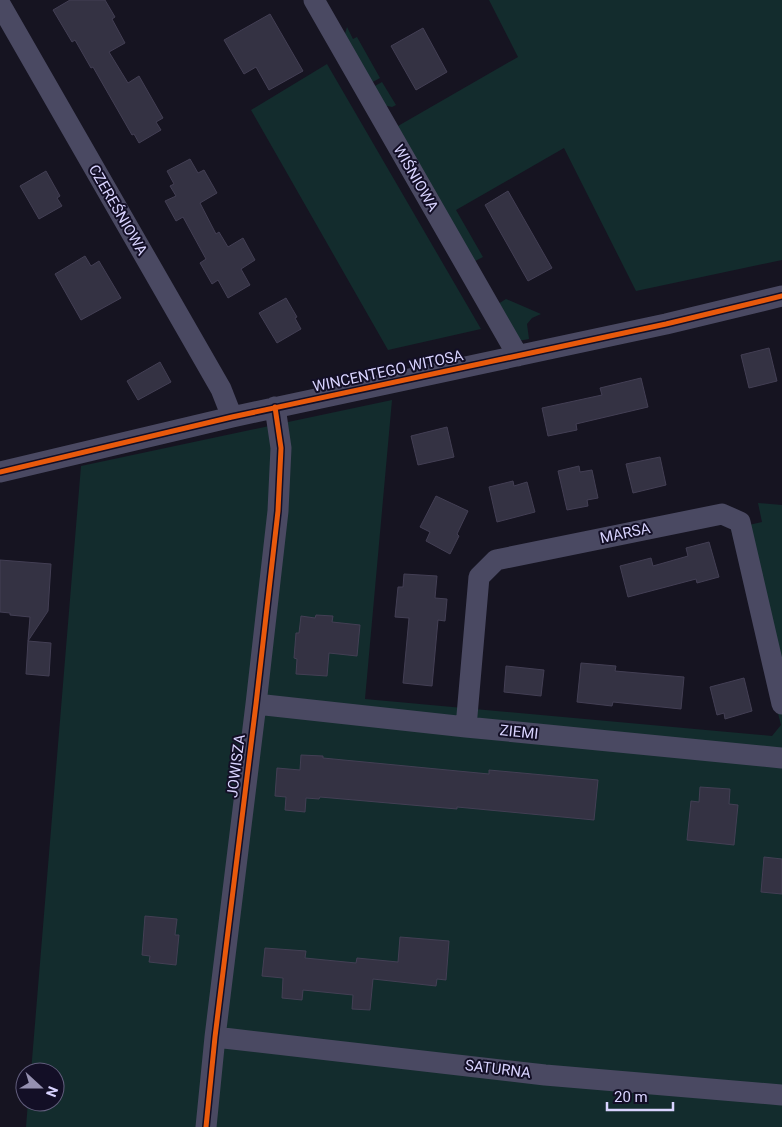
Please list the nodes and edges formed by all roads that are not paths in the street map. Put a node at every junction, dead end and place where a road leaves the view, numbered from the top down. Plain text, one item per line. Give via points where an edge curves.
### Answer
1 (314, 0) edge
2 (0, 4) edge
3 (782, 296) edge
4 (518, 356) junction
5 (275, 407) junction
6 (232, 417) junction
7 (0, 472) edge
8 (256, 704) junction
9 (782, 704) edge
10 (466, 727) junction
11 (782, 758) edge
12 (215, 1037) junction
13 (782, 1095) edge
14 (206, 1127) edge

1 - 4 street, WIŚNIOWA
2 - 6 street, CZEREŚNIOWA via 221,389
3 - 4 street, WINCENTEGO WITOSA
4 - 5 street, WINCENTEGO WITOSA
5 - 6 street, WINCENTEGO WITOSA
5 - 8 street, JOWISZA via 281,448 278,511
6 - 7 street, WINCENTEGO WITOSA
8 - 10 street, ZIEMI
8 - 12 street, JOWISZA
9 - 10 street, MARSA via 740,522 722,514 496,560 479,578
10 - 11 street, ZIEMI
12 - 13 street, SATURNA via 545,1075
12 - 14 street, JOWISZA

